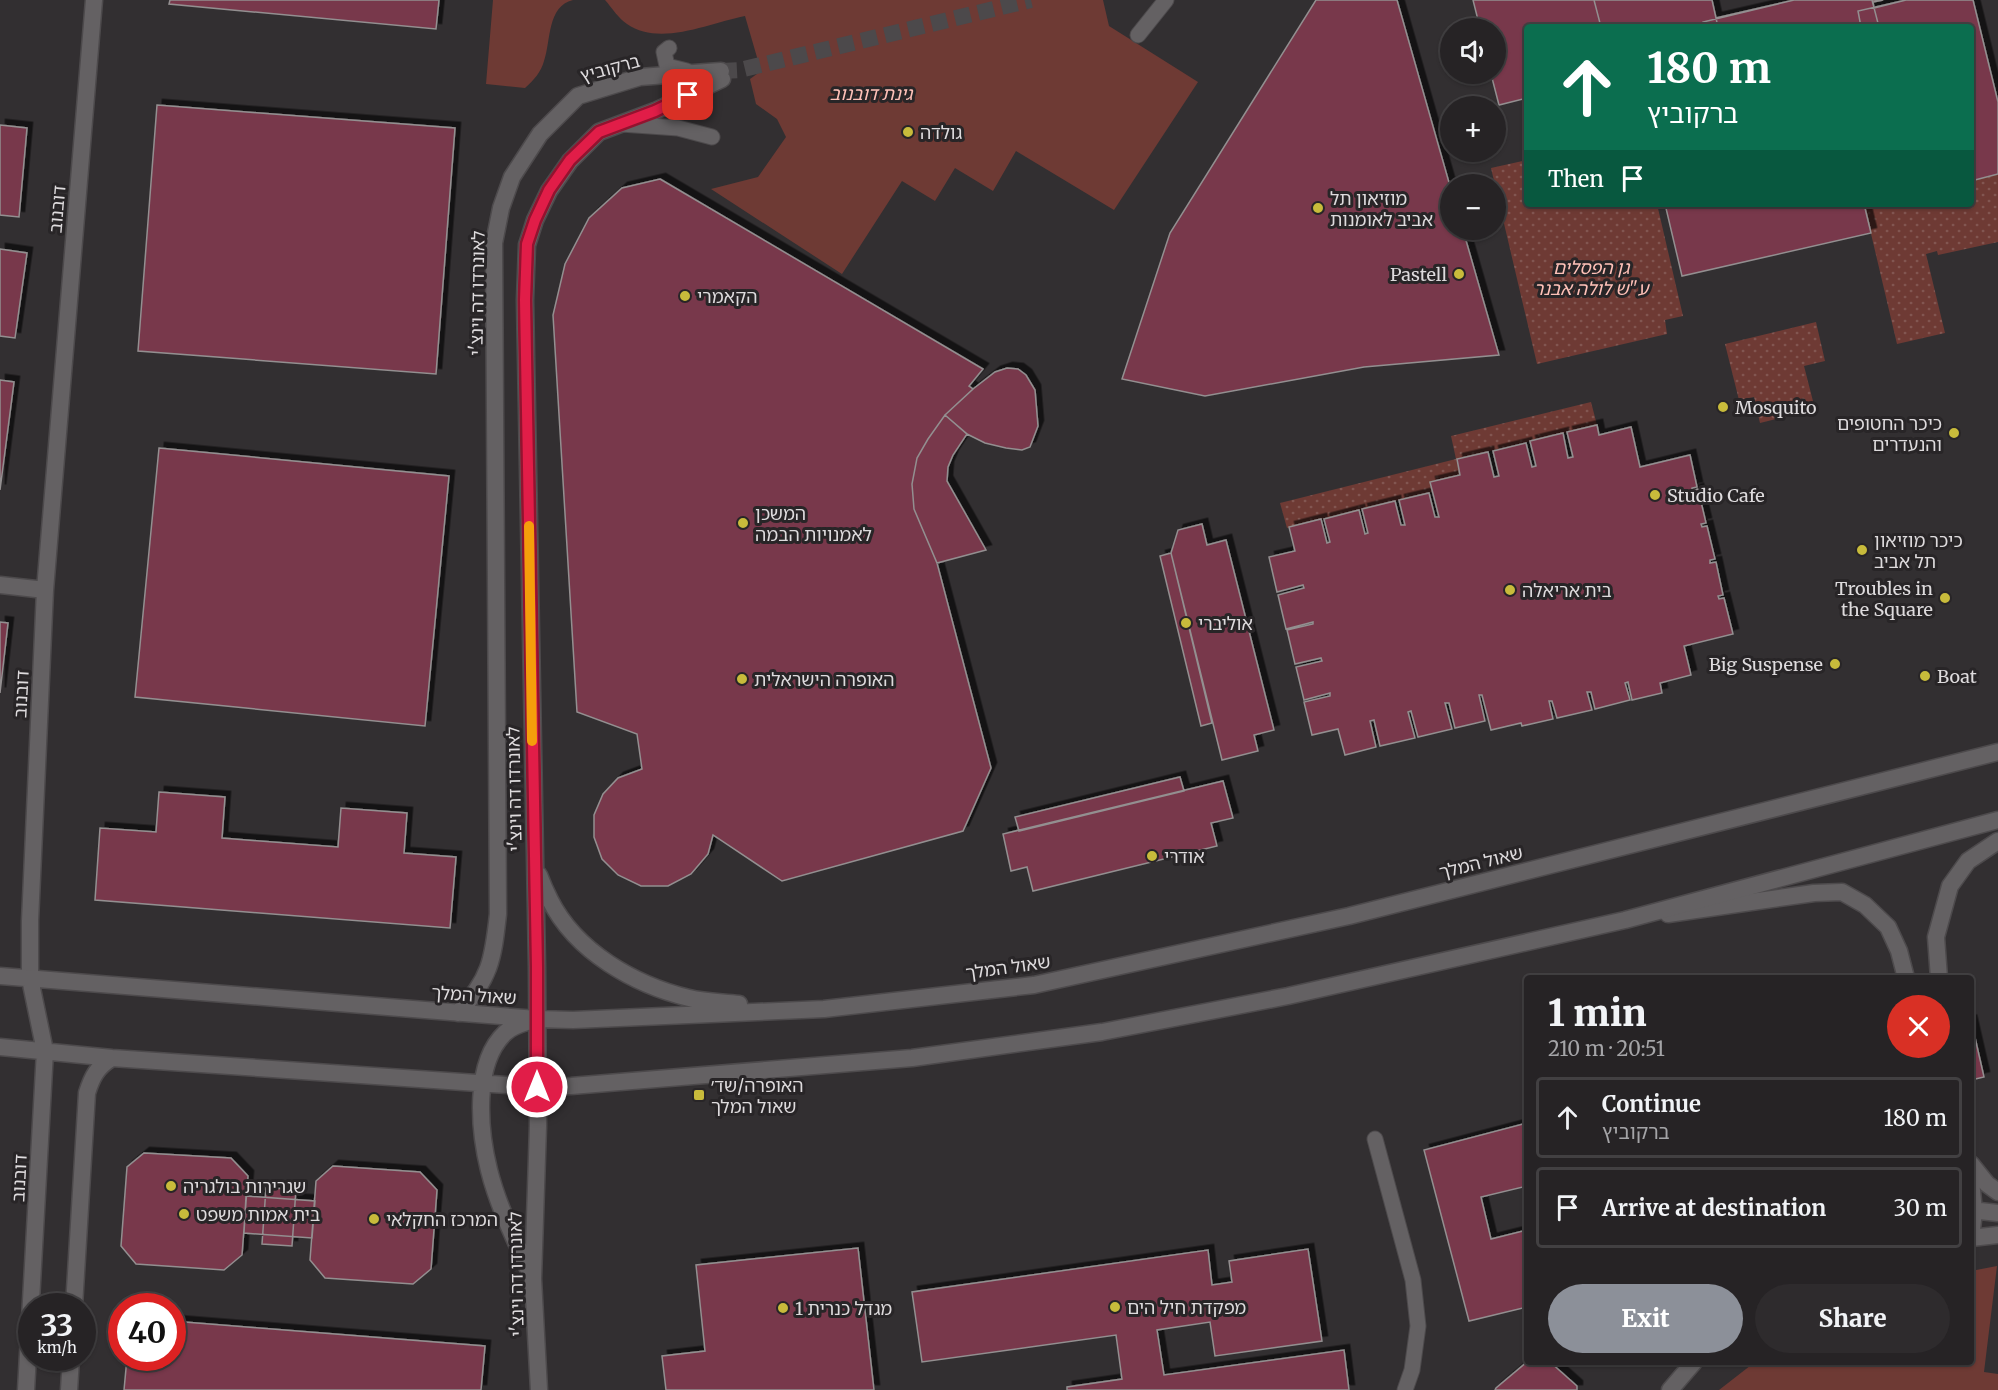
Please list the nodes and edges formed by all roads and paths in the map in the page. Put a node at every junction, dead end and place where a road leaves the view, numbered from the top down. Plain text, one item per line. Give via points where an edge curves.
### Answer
1 (94, 0) edge
2 (1166, 0) edge
3 (1138, 35) dead end
4 (669, 48) dead end
5 (698, 73) junction
6 (621, 124) junction
7 (712, 137) dead end
8 (512, 177) joint
9 (549, 190) joint
10 (0, 585) edge
11 (45, 590) junction
12 (1998, 752) edge
13 (1998, 820) edge
14 (1998, 841) edge
15 (535, 866) junction
16 (1625, 920) junction
17 (1905, 975) edge
18 (1938, 975) edge
19 (0, 976) edge
20 (30, 979) junction
21 (824, 1009) junction
22 (458, 1013) junction
23 (537, 1019) junction
24 (0, 1047) edge
25 (45, 1051) junction
26 (112, 1058) junction
27 (483, 1085) junction
28 (537, 1087) junction
29 (1375, 1139) dead end
30 (1974, 1168) edge
31 (1998, 1192) edge
32 (1974, 1211) edge
33 (1998, 1213) edge
34 (1998, 1235) edge
35 (1974, 1237) edge
36 (533, 1279) junction
37 (75, 1293) edge
38 (1691, 1365) edge
39 (70, 1371) edge
40 (26, 1390) edge
41 (69, 1390) edge
42 (539, 1390) edge
43 (1406, 1390) edge
44 (1670, 1390) edge

1 - 11 street, דובנוב
2 - 3 lane
4 - 5 lane via 664,51 667,66
5 - 6 street, ברקוביץ via 721,75 655,111
5 - 8 street, ברקוביץ via 640,77 578,96 540,134
6 - 7 lane via 678,128
6 - 9 street, ברקוביץ via 599,132 570,160
8 - 22 street, לאונרדו דה וינצ'י via 494,243 498,914 489,969 476,994
9 - 15 street, לאונרדו דה וינצ'י via 527,244 525,300
10 - 11 street
11 - 20 street, דובנוב
12 - 21 street, שאול המלך via 1349,916 1080,975 1034,985
13 - 16 street
14 - 18 street via 1968,861 1950,886 1936,937
15 - 21 street via 550,902 568,927 613,967 650,986 690,998
15 - 23 street, לאונרדו דה וינצ'י
16 - 17 street via 1842,892 1865,905 1888,927
16 - 28 street via 1288,996 1102,1032 912,1058
19 - 20 street, שאול המלך
20 - 22 street, שאול המלך
20 - 25 street, דובנוב
21 - 23 street, שאול המלך
22 - 23 street, שאול המלך
23 - 27 street via 515,1026 494,1047 486,1063
23 - 28 street, לאונרדו דה וינצ'י
24 - 25 street
25 - 26 street
25 - 40 street, דובנוב
26 - 27 street
26 - 37 street via 95,1072 87,1093
27 - 28 street
27 - 36 street via 482,1126 489,1170
28 - 36 street, לאונרדו דה וינצ'י
29 - 43 lane via 1413,1280 1418,1326
30 - 31 street
32 - 33 street
34 - 35 street
36 - 42 street, לאונרדו דה וינצ'י
38 - 44 street
39 - 41 street

